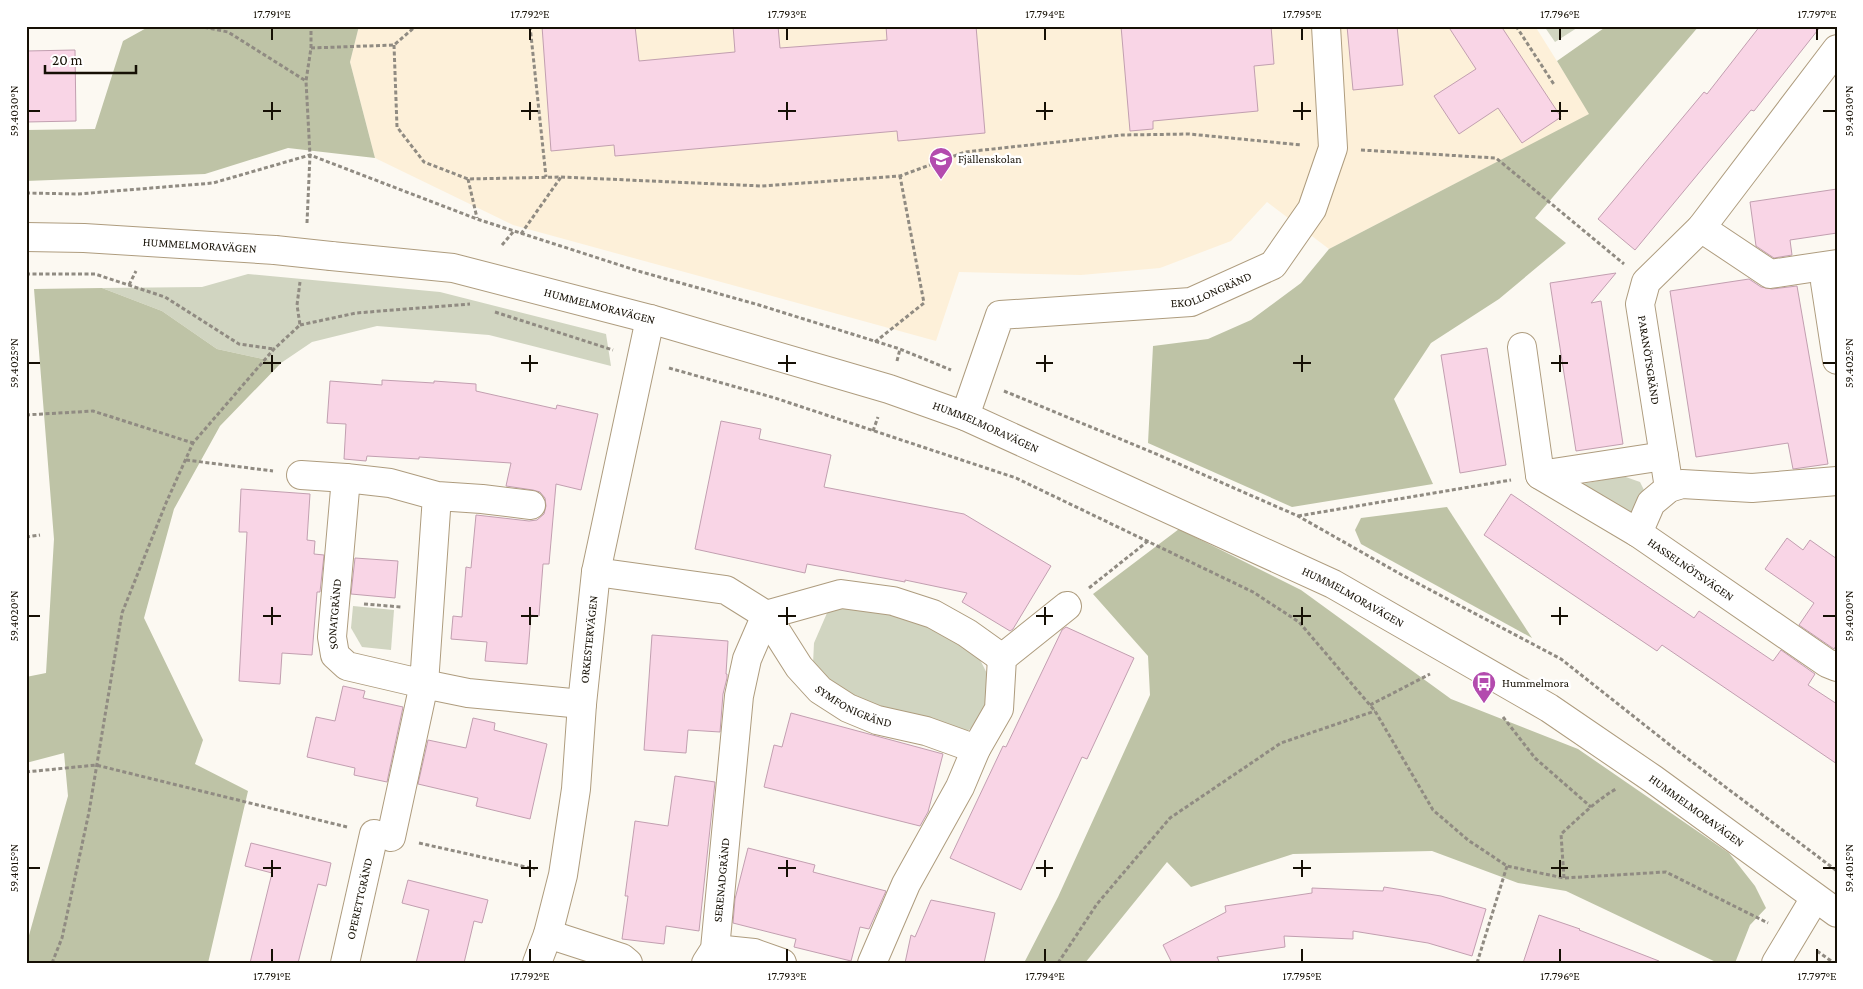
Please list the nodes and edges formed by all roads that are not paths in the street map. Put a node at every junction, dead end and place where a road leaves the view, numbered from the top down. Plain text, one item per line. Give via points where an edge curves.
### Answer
1 (1326, 26) edge
2 (1837, 49) edge
3 (1701, 228) junction
4 (26, 237) edge
5 (1831, 273) edge
6 (650, 318) junction
7 (1522, 347) dead end
8 (1837, 360) edge
9 (965, 416) junction
10 (1664, 456) junction
11 (301, 474) road end
12 (1540, 474) junction
13 (346, 478) junction
14 (1837, 481) edge
15 (1668, 488) junction
16 (437, 496) junction
17 (531, 505) dead end
18 (1638, 533) junction
19 (596, 572) junction
20 (1067, 606) road end
21 (766, 615) junction
22 (1002, 658) junction
23 (1837, 667) edge
24 (424, 684) junction
25 (582, 704) junction
26 (976, 749) junction
27 (1826, 905) edge
28 (548, 934) junction
29 (711, 956) edge
30 (345, 963) edge
31 (538, 963) edge
32 (628, 963) edge
33 (782, 963) edge
34 (872, 963) edge
35 (1776, 963) edge

1 - 9 street, EKOLLONGRÄND via 1333,148 1312,209 1273,265 1191,302 1000,315
2 - 3 street
3 - 5 street via 1770,274
3 - 10 street, PARANÖTSGRÄND via 1646,282 1640,304
4 - 6 street, HUMMELMORAVÄGEN, bridge via 275,250 453,268
5 - 8 street
6 - 9 street, HUMMELMORAVÄGEN via 889,389
6 - 19 street, ORKESTERVÄGEN
7 - 12 street
9 - 27 street, HUMMELMORAVÄGEN via 1333,584 1549,708 1653,778
10 - 12 street
10 - 15 street, PARANÖTSGRÄND
11 - 13 street
12 - 18 street, HASSELNÖTSVÄGEN
13 - 16 street via 390,483
13 - 24 street, SONATGRÄND via 334,602 332,637 335,655 347,666
14 - 15 street via 1752,488 1682,484
15 - 18 street via 1651,503
16 - 17 street
16 - 24 street
18 - 23 street, HASSELNÖTSVÄGEN
19 - 21 street, SYMFONIGRÄND via 726,590
19 - 25 street, ORKESTERVÄGEN
20 - 22 street
21 - 22 street via 841,594 893,601 933,614
21 - 26 street, SYMFONIGRÄND via 799,668 820,690 848,708 877,720 926,731
21 - 29 street, SERENADGRÄND via 747,659 738,696
22 - 26 street via 999,709
24 - 25 street, SONATGRÄND via 468,693
24 - 30 street, OPERETTGRÄND
25 - 28 street, ORKESTERVÄGEN via 576,789 563,876
26 - 34 street via 960,787 906,884
27 - 35 street via 1793,935
28 - 31 street, ORKESTERVÄGEN
28 - 32 street via 622,958
29 - 33 street, SERENADGRÄND via 754,953

